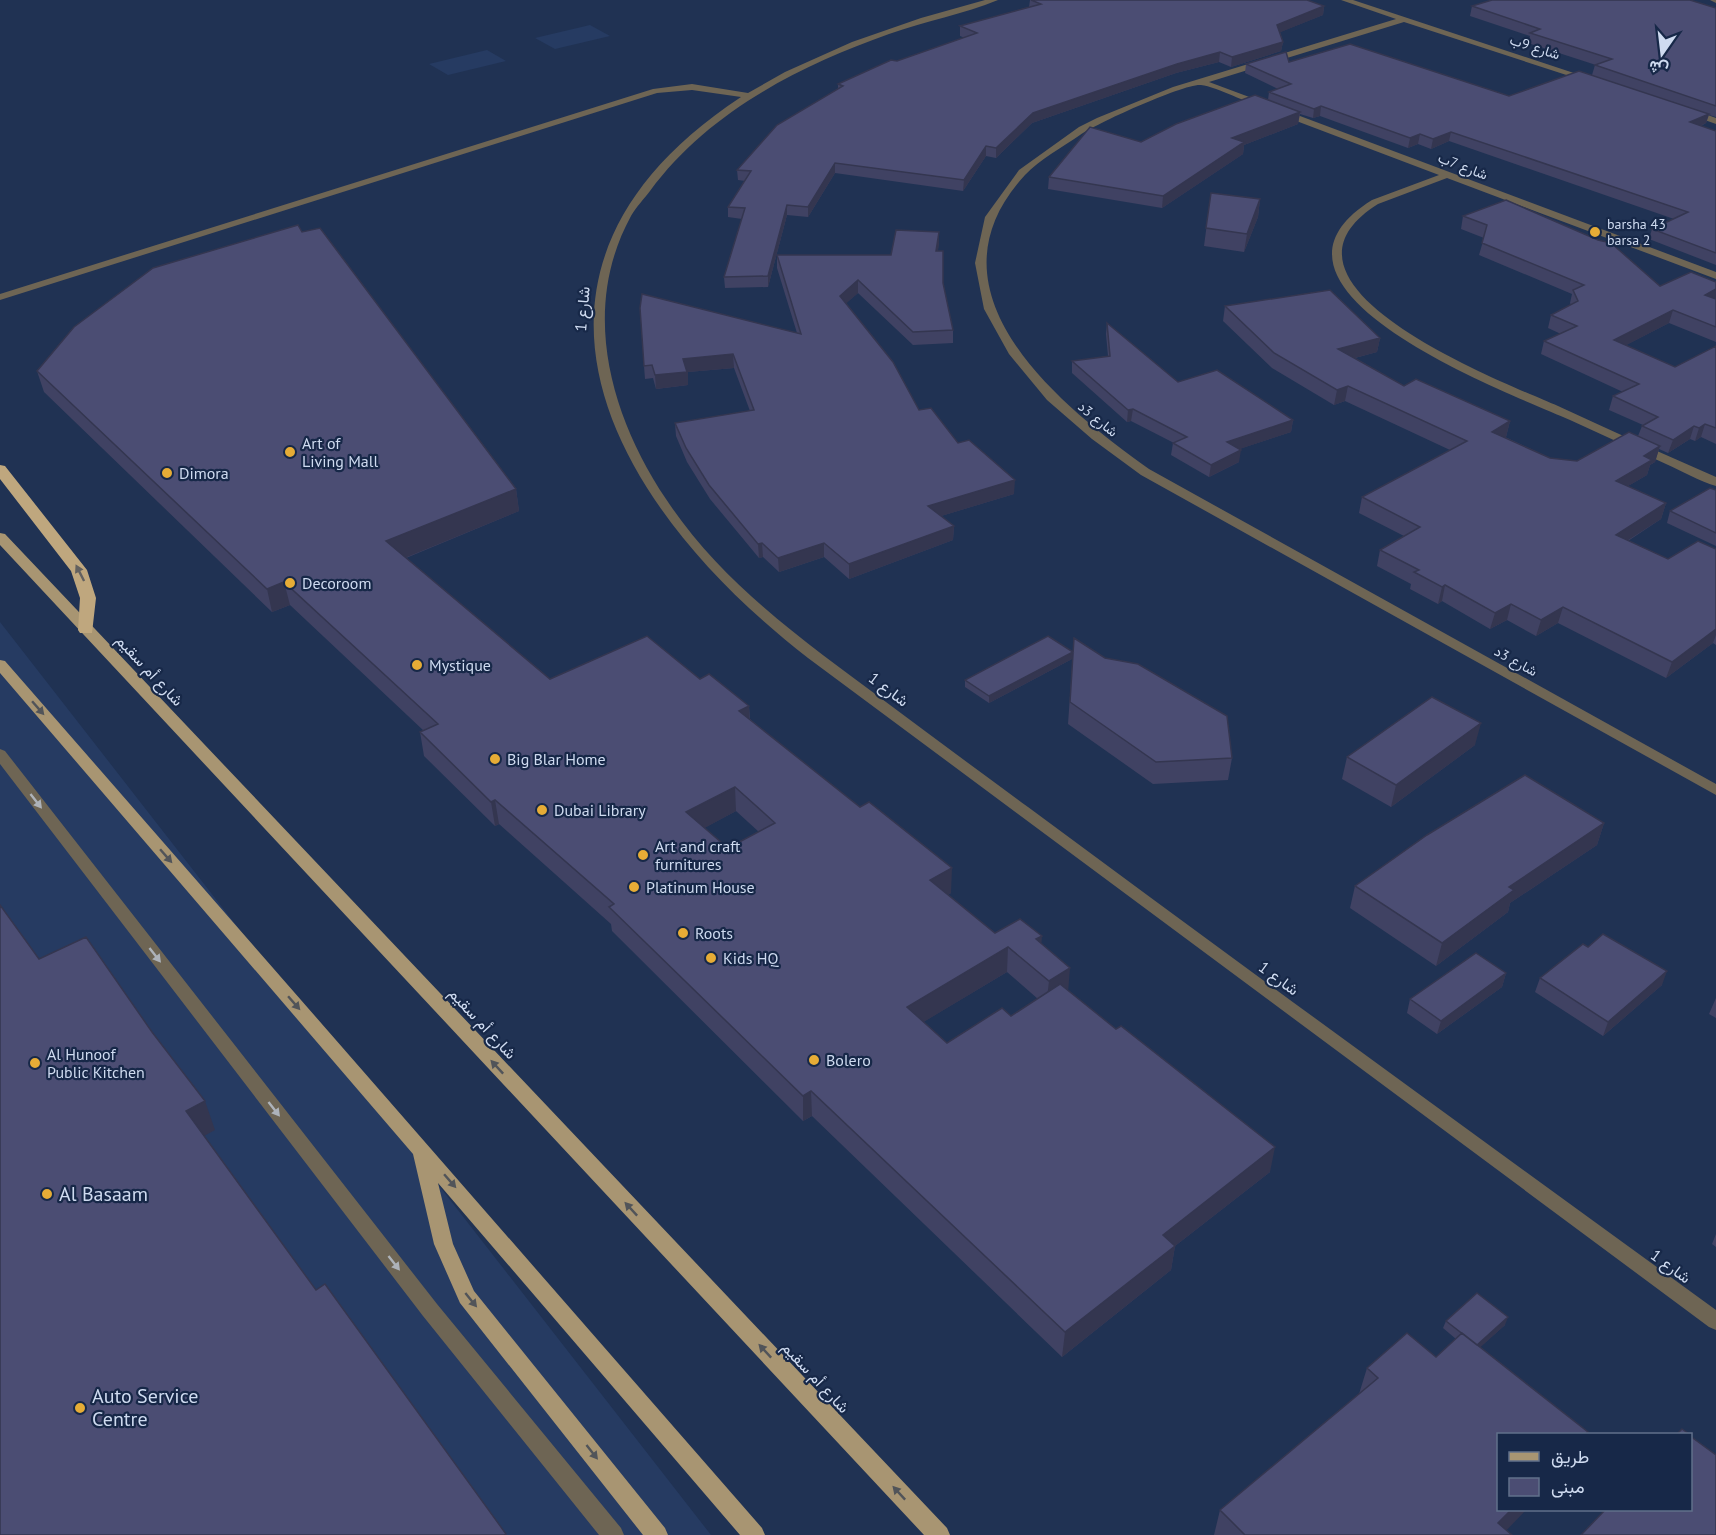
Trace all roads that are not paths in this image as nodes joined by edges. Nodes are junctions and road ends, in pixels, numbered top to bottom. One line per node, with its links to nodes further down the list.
1 (994, 0): 6 (street, شارع 1)
2 (1346, 0): 3 (street, شارع 9ب)
3 (1404, 19): 4 (street, شارع 3د); 5 (street, شارع 9ب)
4 (1201, 82): 9 (street, شارع 7ب); 18 (street, شارع 3د)
5 (1605, 84)
6 (750, 96): 11 (street); 20 (street, شارع 1)
7 (1683, 110): 8 (street)
8 (1716, 121)
9 (1447, 175): 10 (street, شارع 7ب); 13 (street)
10 (1716, 276)
11 (0, 297)
12 (0, 469): 15 (highway, one-way to 12)
13 (1716, 482)
14 (0, 537): 15 (main road, شارع أم سقيم)
15 (86, 630): 24 (main road, شارع أم سقيم, one-way to 15)
16 (0, 664): 19 (main road, one-way to 19)
17 (0, 754): 21 (street, one-way to 21)
18 (1716, 790)
19 (420, 1146): 22 (main road, one-way to 22); 23 (main road, one-way to 23)
20 (1716, 1321)
21 (613, 1535)
22 (657, 1535)
23 (754, 1535)
24 (939, 1535)

